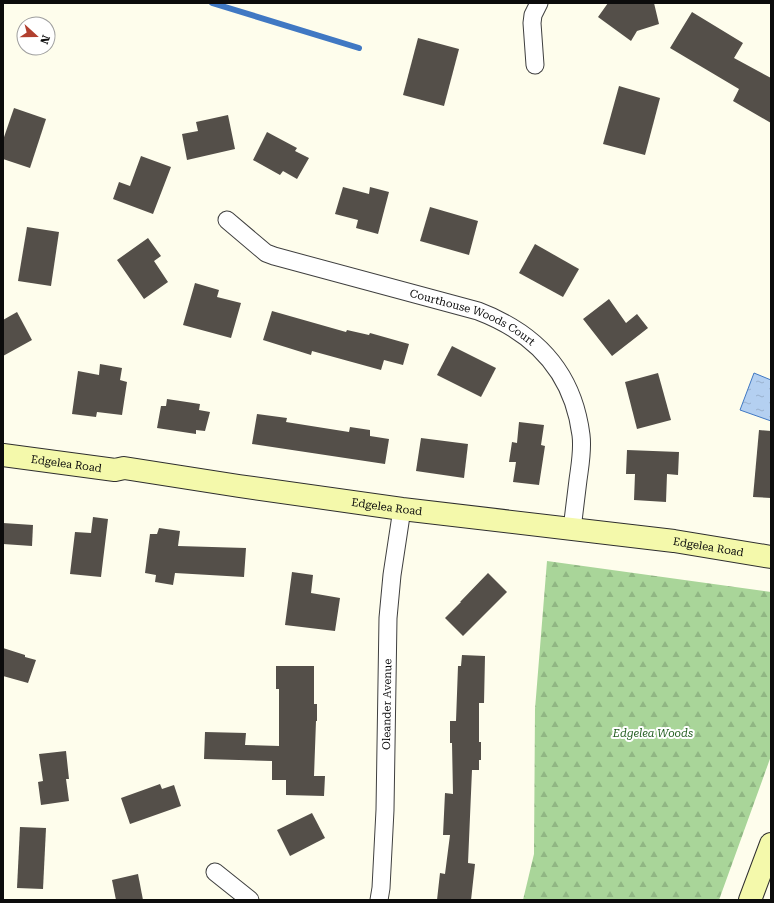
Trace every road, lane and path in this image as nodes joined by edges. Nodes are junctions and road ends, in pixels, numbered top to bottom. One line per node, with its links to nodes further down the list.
1 (539, 3): 2 (street)
2 (535, 65)
3 (228, 220): 6 (street, Courthouse Woods Court)
4 (3, 455): 5 (street, Edgelea Road)
5 (402, 509): 6 (street, Edgelea Road); 11 (street, Oleander Avenue)
6 (572, 529): 7 (street, Edgelea Road)
7 (771, 557)
8 (771, 844): 12 (street)
9 (215, 872): 10 (street)
10 (250, 900)
11 (379, 900)
12 (750, 900)

